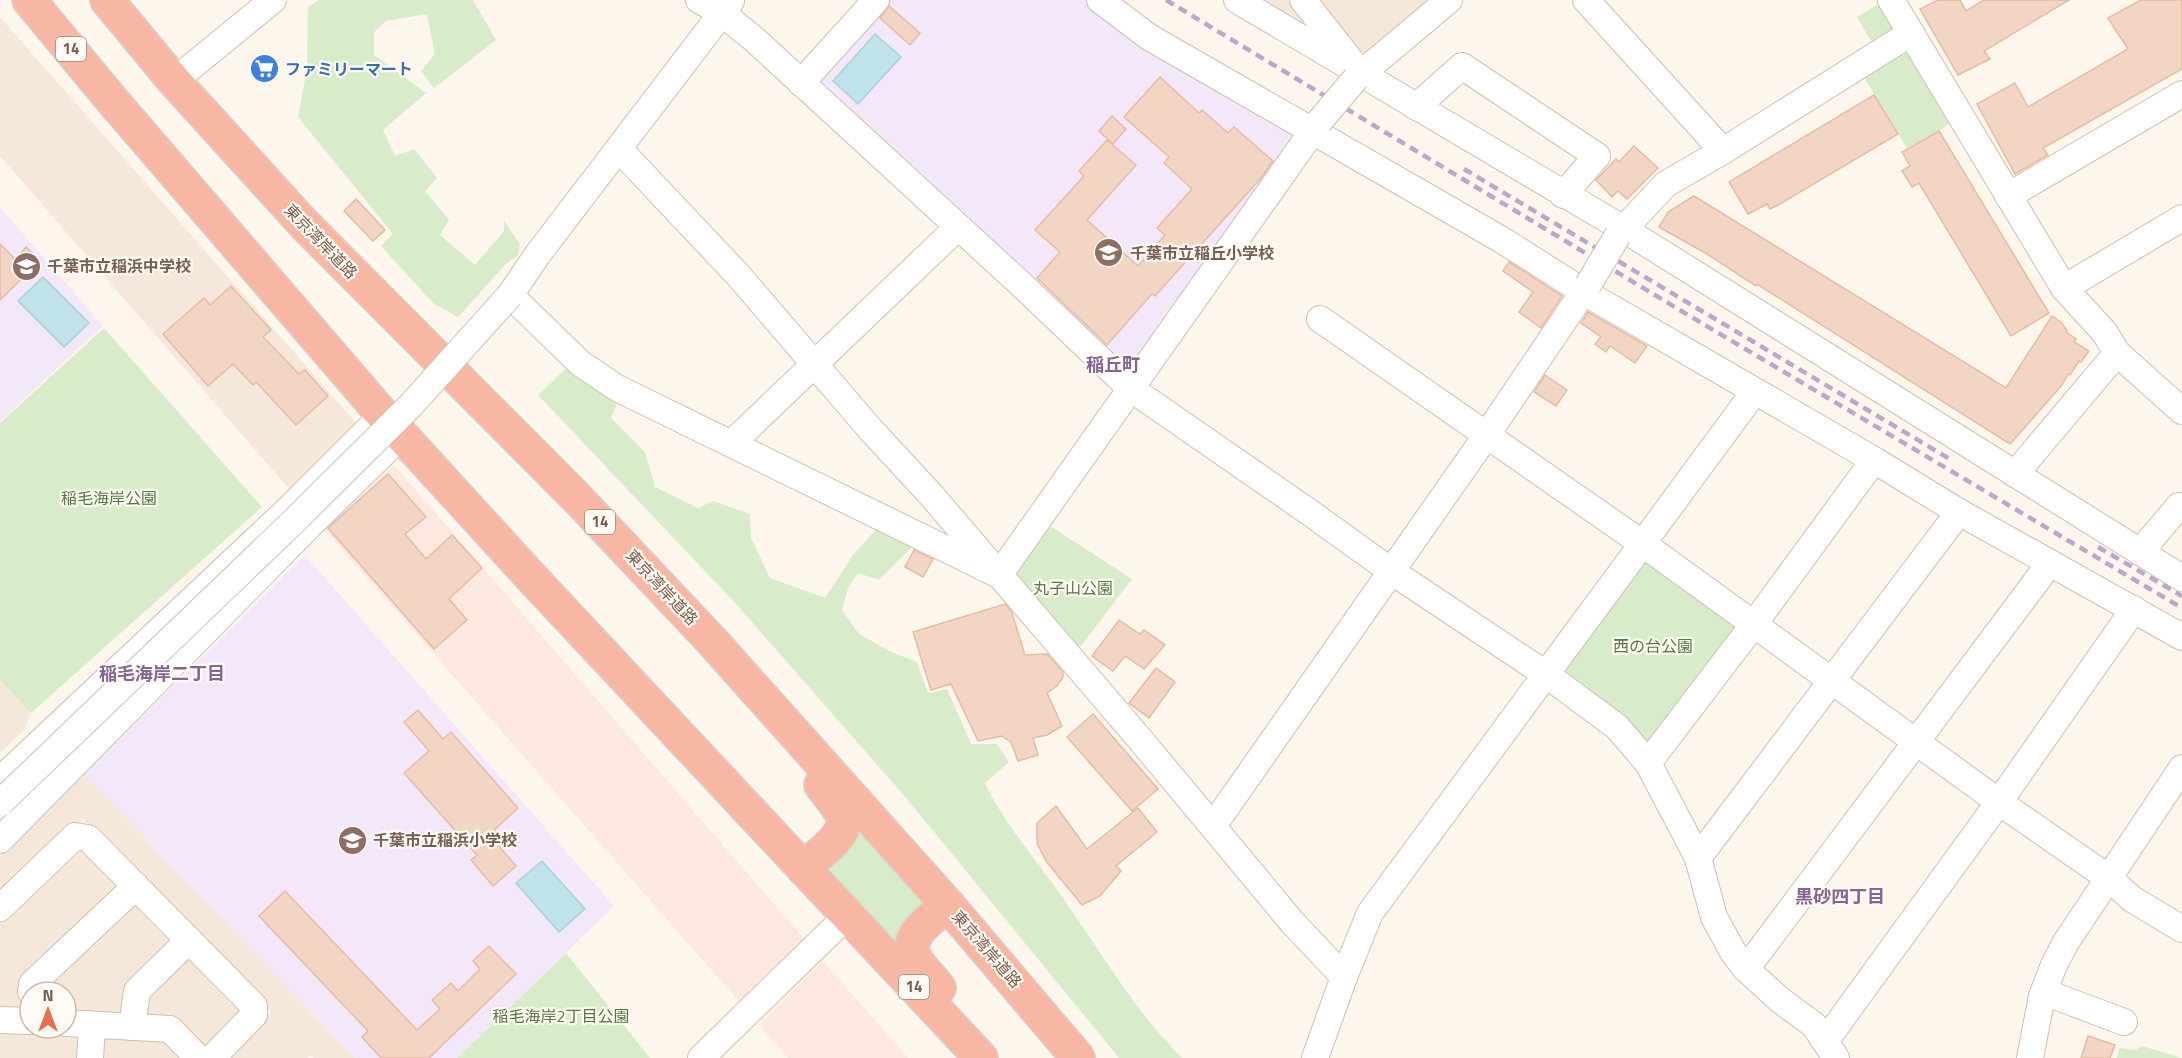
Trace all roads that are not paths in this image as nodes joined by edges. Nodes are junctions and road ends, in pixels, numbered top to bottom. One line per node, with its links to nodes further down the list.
1 (29, 0): 36 (highway, 14)
2 (107, 0): 15 (highway, 東京湾岸道路 / 14)
3 (273, 0): 15 (street)
4 (699, 0): 12 (street)
5 (876, 0): 16 (street)
6 (1100, 0): 19 (street)
7 (1237, 0): 14 (street)
8 (1303, 0): 14 (street)
9 (1586, 0): 21 (street)
10 (1892, 1): 13 (street)
11 (1443, 2): 14 (street)
12 (727, 7): 16 (street); 20 (street)
13 (1911, 33): 21 (street); 23 (street)
14 (1358, 75): 18 (street); 19 (street, bridge)
15 (174, 81): 54 (highway, 東京湾岸道路 / 14)
16 (801, 83): 25 (street)
17 (2182, 94): 23 (street)
18 (1416, 108): 22 (street); 22 (street)
19 (1315, 126): 27 (street); 33 (street)
20 (618, 149): 29 (street); 32 (street)
21 (1723, 152): 26 (street)
22 (1563, 195): 26 (street)
23 (2008, 196): 28 (street)
24 (2182, 218): 28 (street)
25 (958, 228): 32 (street); 33 (street)
26 (1620, 232): 27 (street, bridge); 40 (street)
27 (1586, 288): 34 (street); 37 (street)
28 (2064, 288): 31 (street)
29 (510, 295): 38 (street); 60 (street, bridge)
30 (1320, 319): 37 (street)
31 (2117, 353): 35 (street); 40 (street)
32 (815, 363): 38 (street); 47 (street)
33 (1130, 388): 46 (street); 47 (street)
34 (1755, 391): 39 (street); 43 (street)
35 (2182, 411)
36 (393, 425): 58 (street); 62 (street); 64 (highway, 14)
37 (1486, 436): 43 (street); 46 (street)
38 (732, 443): 47 (street)
39 (1874, 460): 42 (street); 50 (street)
40 (2015, 474): 44 (street)
41 (2182, 508): 44 (street)
42 (1959, 512): 45 (street); 53 (street)
43 (1643, 544): 50 (street); 52 (street)
44 (2140, 552): 48 (street)
45 (2050, 563): 49 (street); 55 (street)
46 (1391, 571): 52 (street); 61 (street)
47 (999, 575): 61 (street)
48 (2182, 578)
49 (2134, 609): 51 (street); 59 (street)
50 (1754, 624): 53 (street); 56 (street)
51 (2182, 637)
52 (1546, 675): 56 (street); 73 (street)
53 (1832, 682): 55 (street); 63 (street)
54 (780, 717): 64 (highway); 67 (highway, 東京湾岸道路 / 14)
55 (1917, 743): 59 (street); 72 (street)
56 (1648, 763): 63 (street)
57 (2182, 768): 65 (street)
58 (0, 780)
59 (1999, 802): 65 (street); 82 (street)
60 (0, 803)
61 (1213, 826): 73 (street)
62 (0, 840)
63 (1698, 858): 72 (street)
64 (803, 868): 69 (highway, 14)
65 (2110, 879): 70 (street); 75 (street)
66 (136, 886): 68 (street); 71 (street); 74 (street)
67 (948, 905): 87 (highway); 88 (highway, 東京湾岸道路 / 14)
68 (0, 908)
69 (848, 915): 86 (street); 87 (highway, 14)
70 (2182, 929)
71 (189, 940): 81 (street); 85 (street)
72 (1746, 969): 82 (street)
73 (1344, 977): 89 (street)
74 (36, 980)
75 (2044, 992): 78 (street); 90 (street)
76 (0, 1020): 77 (street)
77 (18, 1021)
78 (2124, 1022)
79 (78, 1024): 80 (street)
80 (92, 1025): 81 (street); 83 (street)
81 (132, 1027): 84 (street)
82 (1831, 1049)
83 (90, 1058)
84 (198, 1058)
85 (212, 1058)
86 (701, 1058)
87 (982, 1058)
88 (1078, 1058)
89 (1316, 1058)
90 (2030, 1058)

